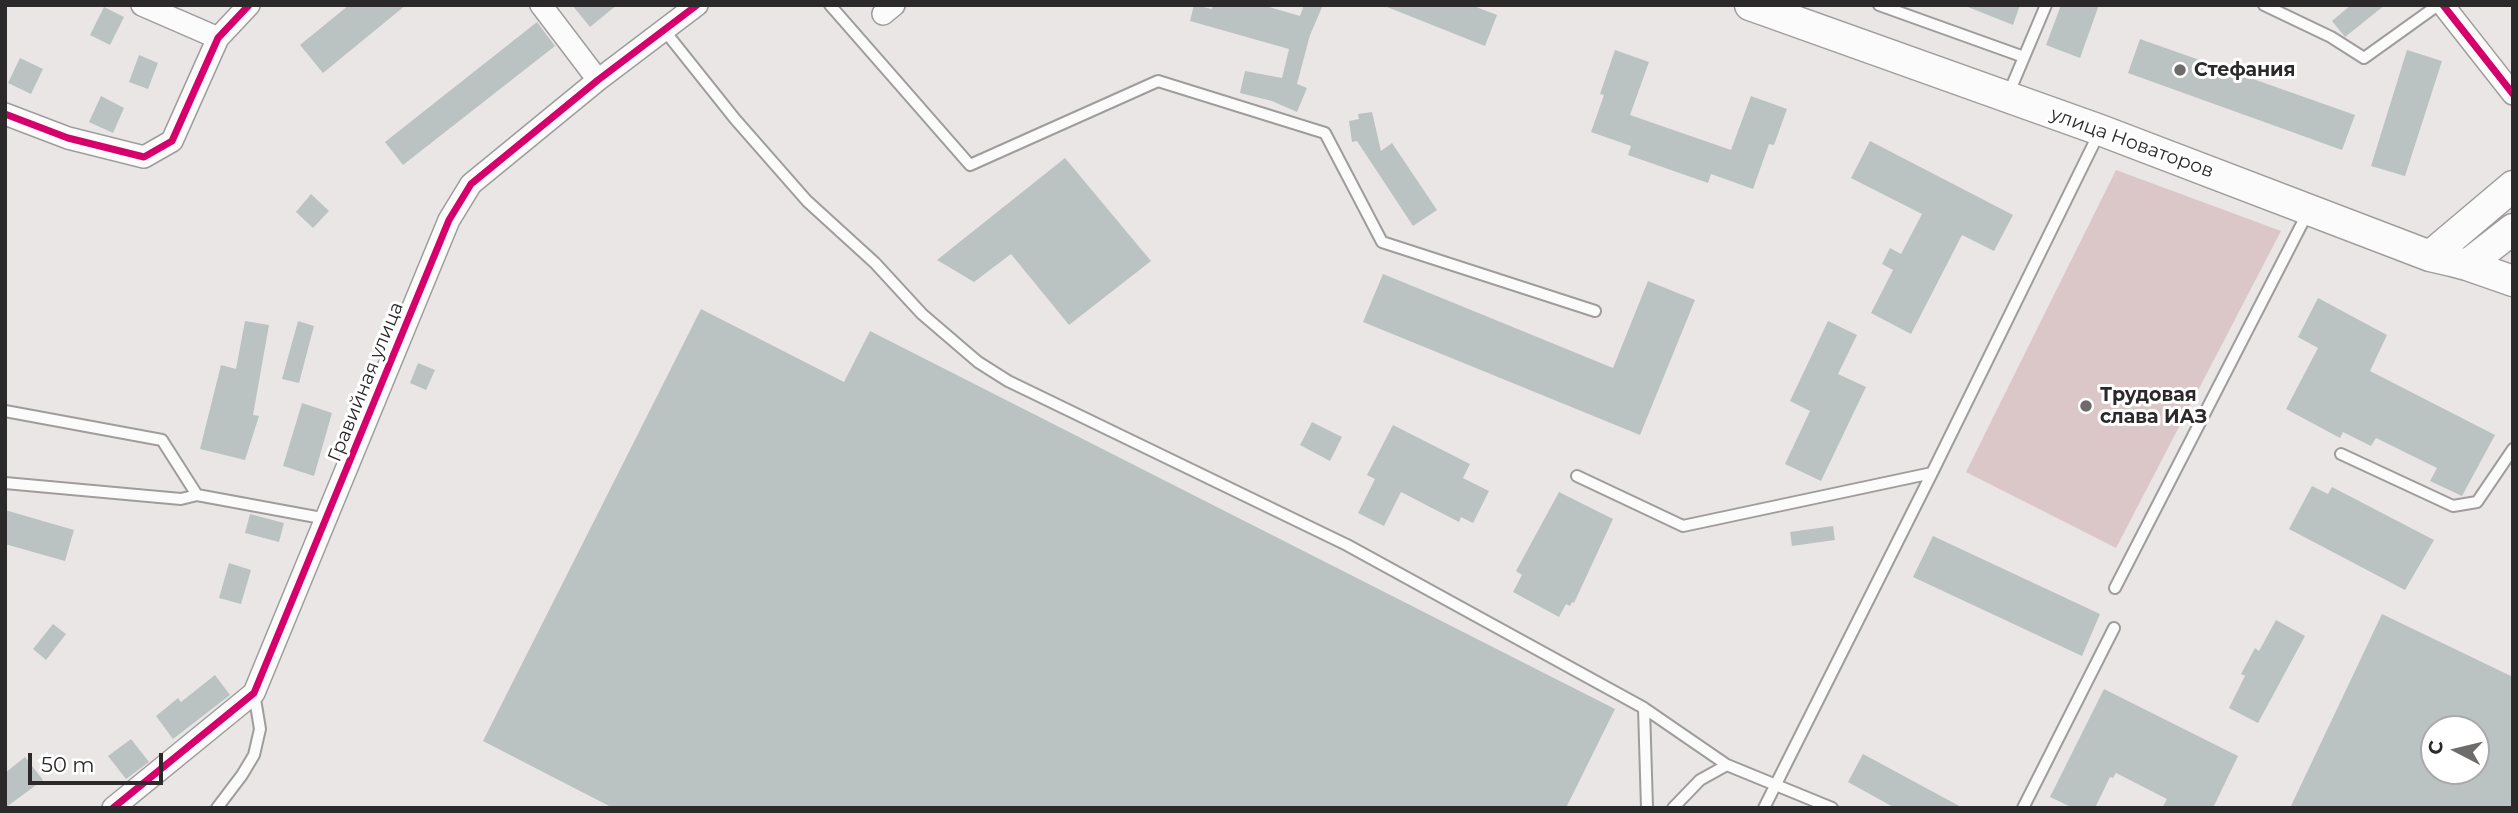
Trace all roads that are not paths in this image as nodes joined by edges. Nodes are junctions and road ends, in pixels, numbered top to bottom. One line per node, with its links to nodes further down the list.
1 (142, 5): 12 (street)
2 (249, 5): 12 (street)
3 (541, 5): 14 (street)
4 (697, 5): 11 (street, Гравийная улица)
5 (830, 5): 25 (lane)
6 (1750, 5): 16 (main road, улица Новаторов)
7 (1879, 5): 13 (lane)
8 (2046, 5): 13 (lane)
9 (2264, 5): 10 (lane)
10 (2441, 5): 15 (street)
11 (664, 30): 14 (street, Гравийная улица); 37 (lane)
12 (218, 38): 17 (street)
13 (2024, 57): 16 (lane)
14 (598, 80): 33 (street, Гравийная улица)
15 (2513, 94)
16 (2007, 97): 18 (main road, улица Новаторов)
17 (5, 114)
18 (2100, 130): 20 (main road, улица Новаторов); 29 (lane)
19 (2513, 186): 22 (main road)
20 (2309, 209): 22 (main road, улица Новаторов); 34 (lane)
21 (2513, 229): 23 (main road)
22 (2430, 256): 23 (main road, улица Новаторов)
23 (2467, 265): 24 (main road, улица Новаторов)
24 (2513, 281)
25 (1595, 311)
26 (5, 411): 32 (lane)
27 (2513, 449): 28 (lane)
28 (2341, 454)
29 (1933, 473): 30 (lane); 39 (lane)
30 (1577, 476)
31 (5, 483): 32 (lane)
32 (197, 495): 33 (lane)
33 (327, 519): 36 (street, Гравийная улица)
34 (2115, 588)
35 (2114, 628): 46 (lane)
36 (254, 693): 40 (street, Гравийная улица); 41 (lane)
37 (1644, 708): 38 (lane); 42 (lane)
38 (1727, 765): 39 (lane); 43 (lane)
39 (1775, 783): 44 (lane); 45 (lane)
40 (113, 808)
41 (216, 808)
42 (1647, 808)
43 (1673, 808)
44 (1764, 808)
45 (1832, 808)
46 (2023, 808)

